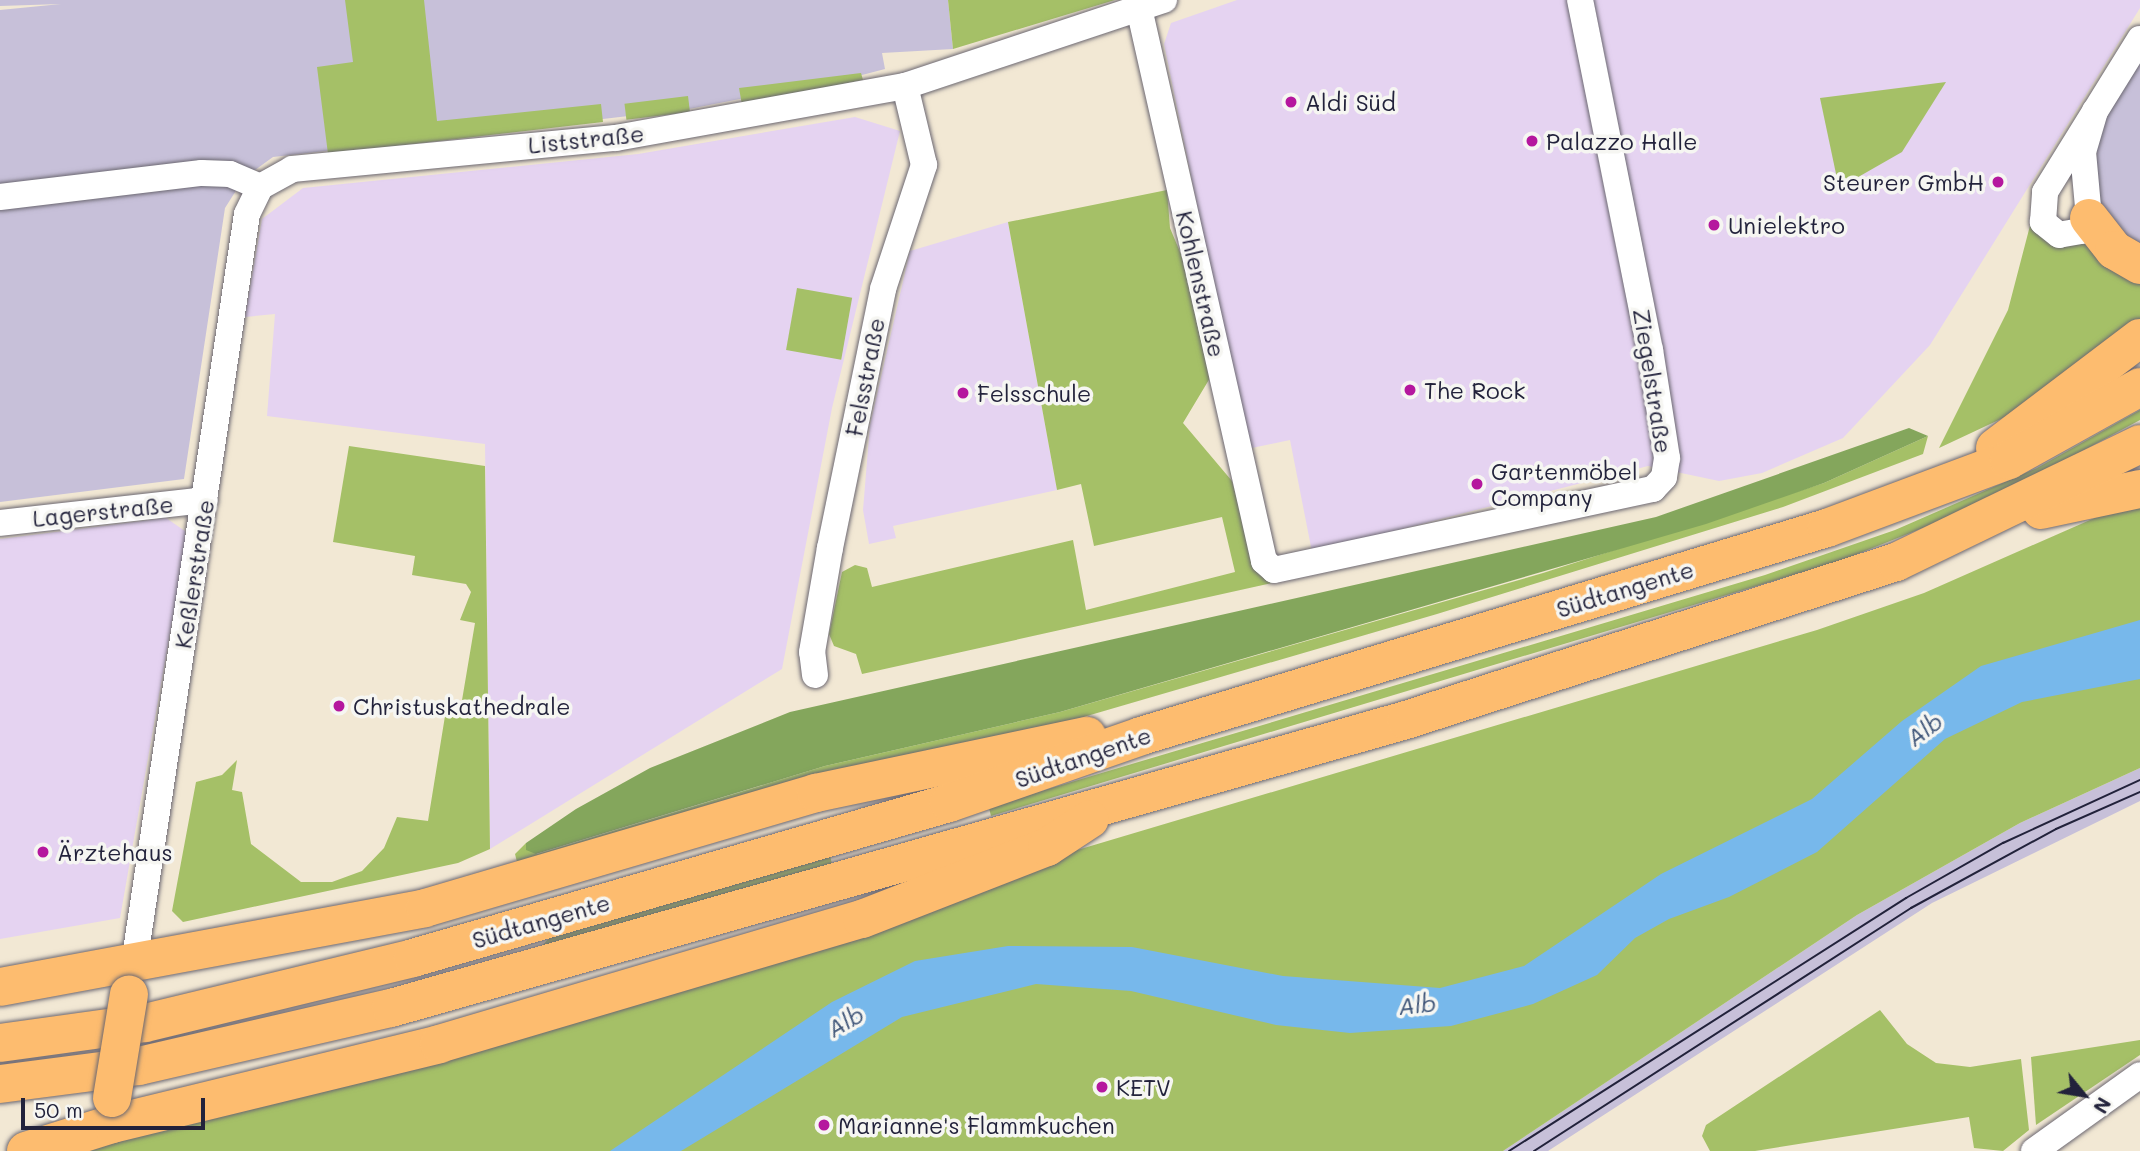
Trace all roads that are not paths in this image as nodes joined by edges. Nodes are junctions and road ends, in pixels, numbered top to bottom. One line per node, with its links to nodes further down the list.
1 (1164, 0): 3 (street, Liststraße)
2 (1580, 0): 19 (street, Ziegelstraße)
3 (1139, 8): 5 (street, Liststraße); 19 (street, Kohlenstraße)
4 (2140, 39): 6 (street)
5 (905, 86): 7 (street, Liststraße); 20 (street, Felsstraße)
6 (2095, 111): 9 (street); 9 (street)
7 (260, 187): 8 (street); 16 (street, Keßlerstraße)
8 (0, 197)
9 (2089, 218): 10 (highway)
10 (2140, 265)
11 (2140, 338): 14 (highway)
12 (2140, 387): 14 (highway, Südtangente)
13 (2140, 444): 17 (highway, Südtangente)
14 (1953, 483): 21 (highway, Südtangente)
15 (2140, 489): 17 (highway)
16 (205, 500): 18 (street, Lagerstraße); 23 (street, Keßlerstraße)
17 (2004, 515): 22 (highway, Südtangente)
18 (0, 523)
19 (1264, 561)
20 (815, 675)
21 (1141, 736): 23 (highway); 25 (highway, Südtangente)
22 (1120, 798): 27 (highway, Südtangente); 28 (highway)
23 (132, 979): 24 (highway); 28 (highway, bridge)
24 (5, 985)
25 (0, 1043)
26 (2140, 1075): 31 (street)
27 (0, 1084)
28 (112, 1111): 30 (highway)
29 (0, 1140): 30 (highway)
30 (43, 1145)
31 (2034, 1151)

